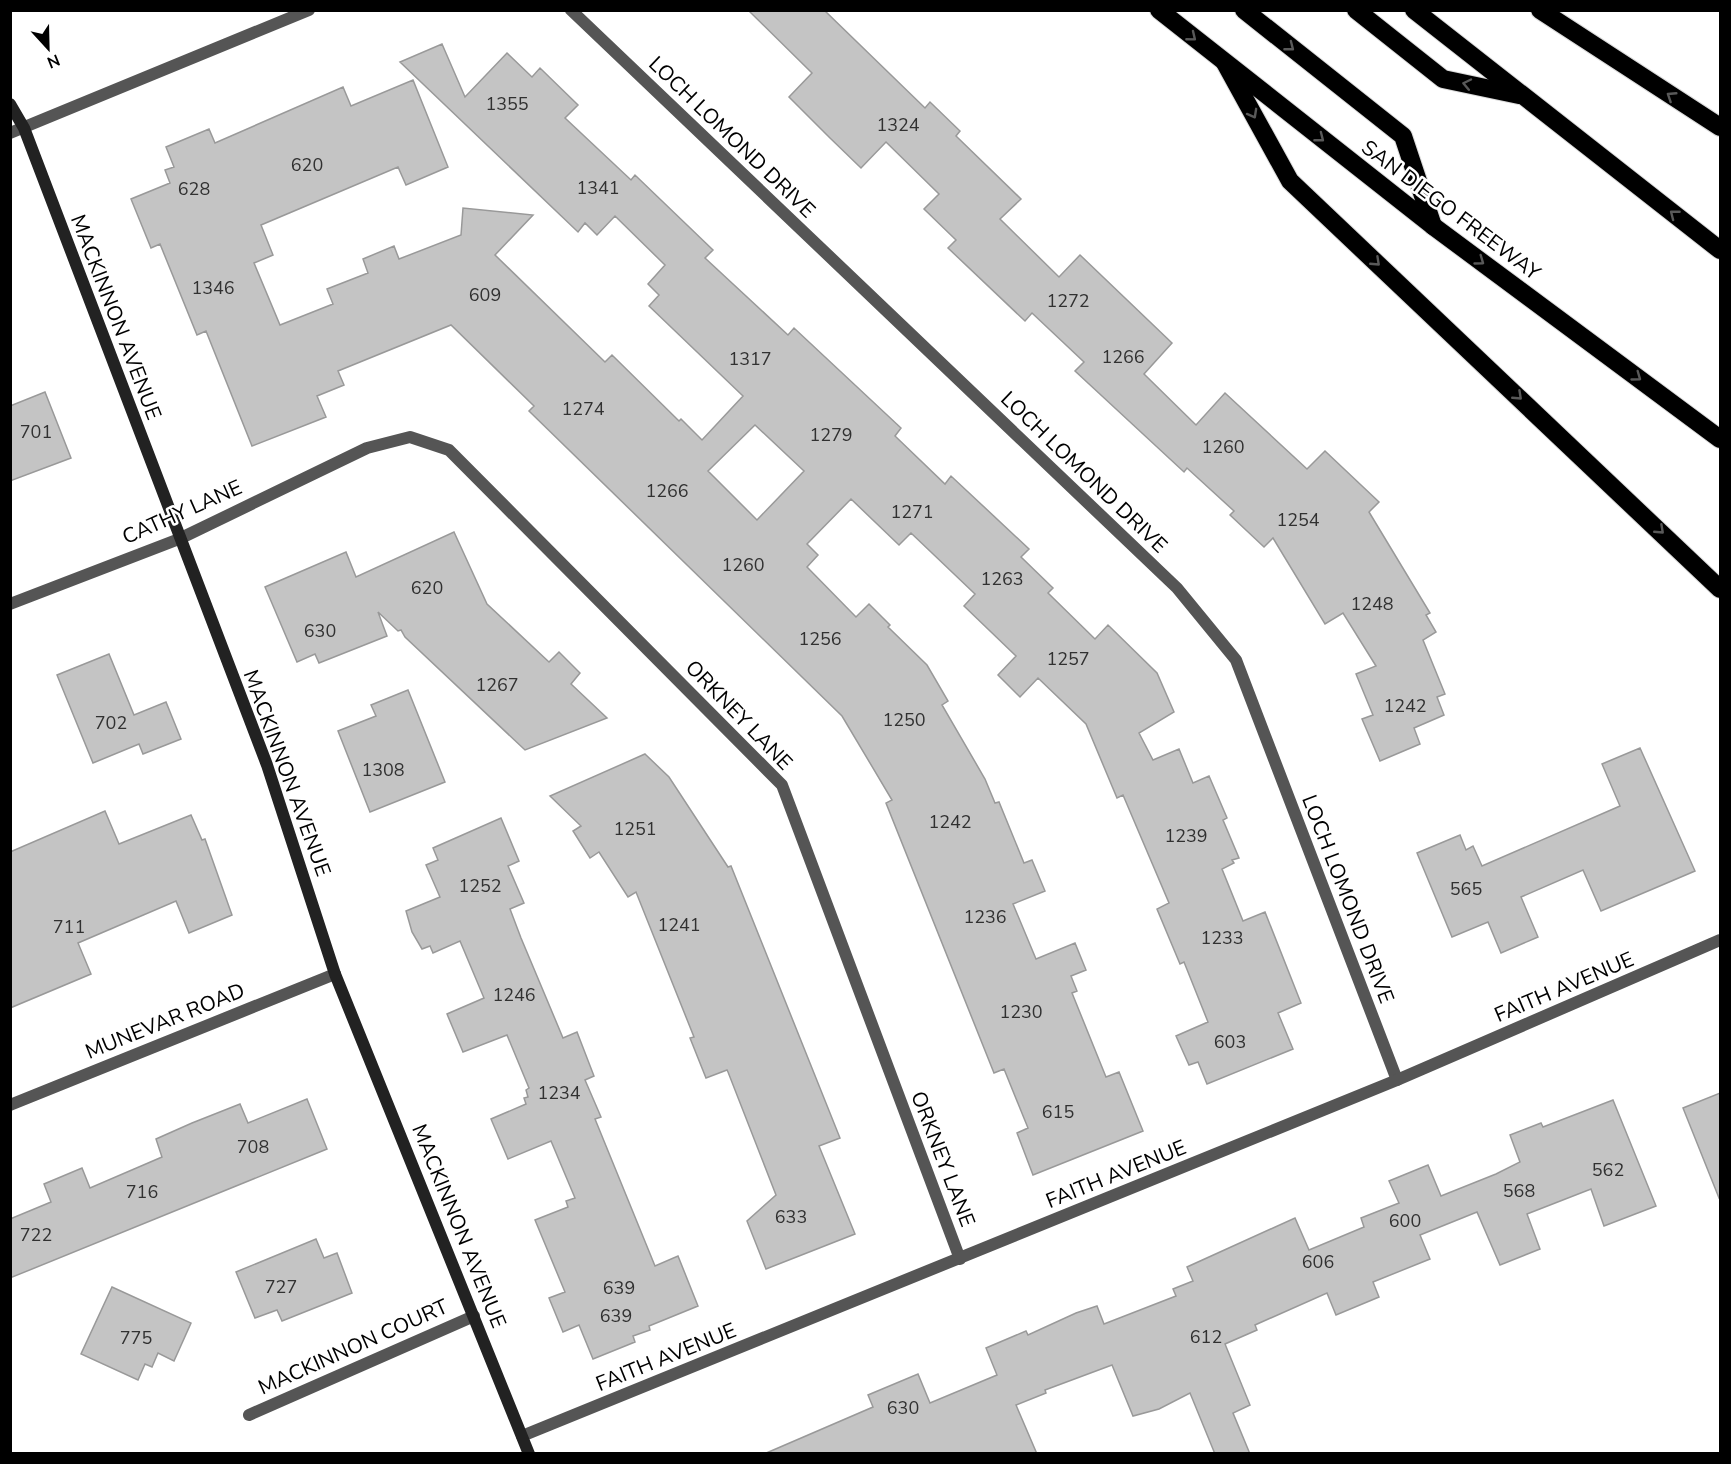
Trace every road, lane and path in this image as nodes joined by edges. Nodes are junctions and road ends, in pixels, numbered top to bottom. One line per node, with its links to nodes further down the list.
1 (309, 10): 11 (street)
2 (571, 10): 23 (street, LOCH LOMOND DRIVE)
3 (1159, 10): 8 (highway, SAN DIEGO FREEWAY, one-way to 8)
4 (1244, 10): 14 (highway, one-way to 14)
5 (1356, 10): 9 (highway, one-way to 5)
6 (1414, 10): 9 (highway)
7 (1540, 10): 12 (highway, one-way to 7)
8 (1225, 63): 14 (highway, SAN DIEGO FREEWAY, one-way to 14); 19 (highway, one-way to 19)
9 (1524, 96): 15 (highway, one-way to 9)
10 (10, 104): 11 (street, MACKINNON AVENUE)
11 (24, 128): 13 (street); 18 (street, MACKINNON AVENUE)
12 (1720, 128)
13 (10, 133)
14 (1433, 226): 16 (highway, SAN DIEGO FREEWAY, one-way to 16)
15 (1720, 250)
16 (1720, 439)
17 (367, 447): 18 (street, CATHY LANE); 25 (street, ORKNEY LANE)
18 (179, 539): 20 (street, CATHY LANE); 22 (street, MACKINNON AVENUE)
19 (1720, 590)
20 (10, 604)
21 (1720, 940): 23 (street, FAITH AVENUE)
22 (335, 974): 24 (street, MUNEVAR ROAD); 26 (street, MACKINNON AVENUE)
23 (1397, 1080): 25 (street, FAITH AVENUE)
24 (10, 1105)
25 (960, 1259): 28 (street, FAITH AVENUE)
26 (474, 1316): 27 (street, MACKINNON COURT); 28 (street, MACKINNON AVENUE)
27 (249, 1414)
28 (522, 1436): 29 (street, MACKINNON AVENUE)
29 (529, 1454)

